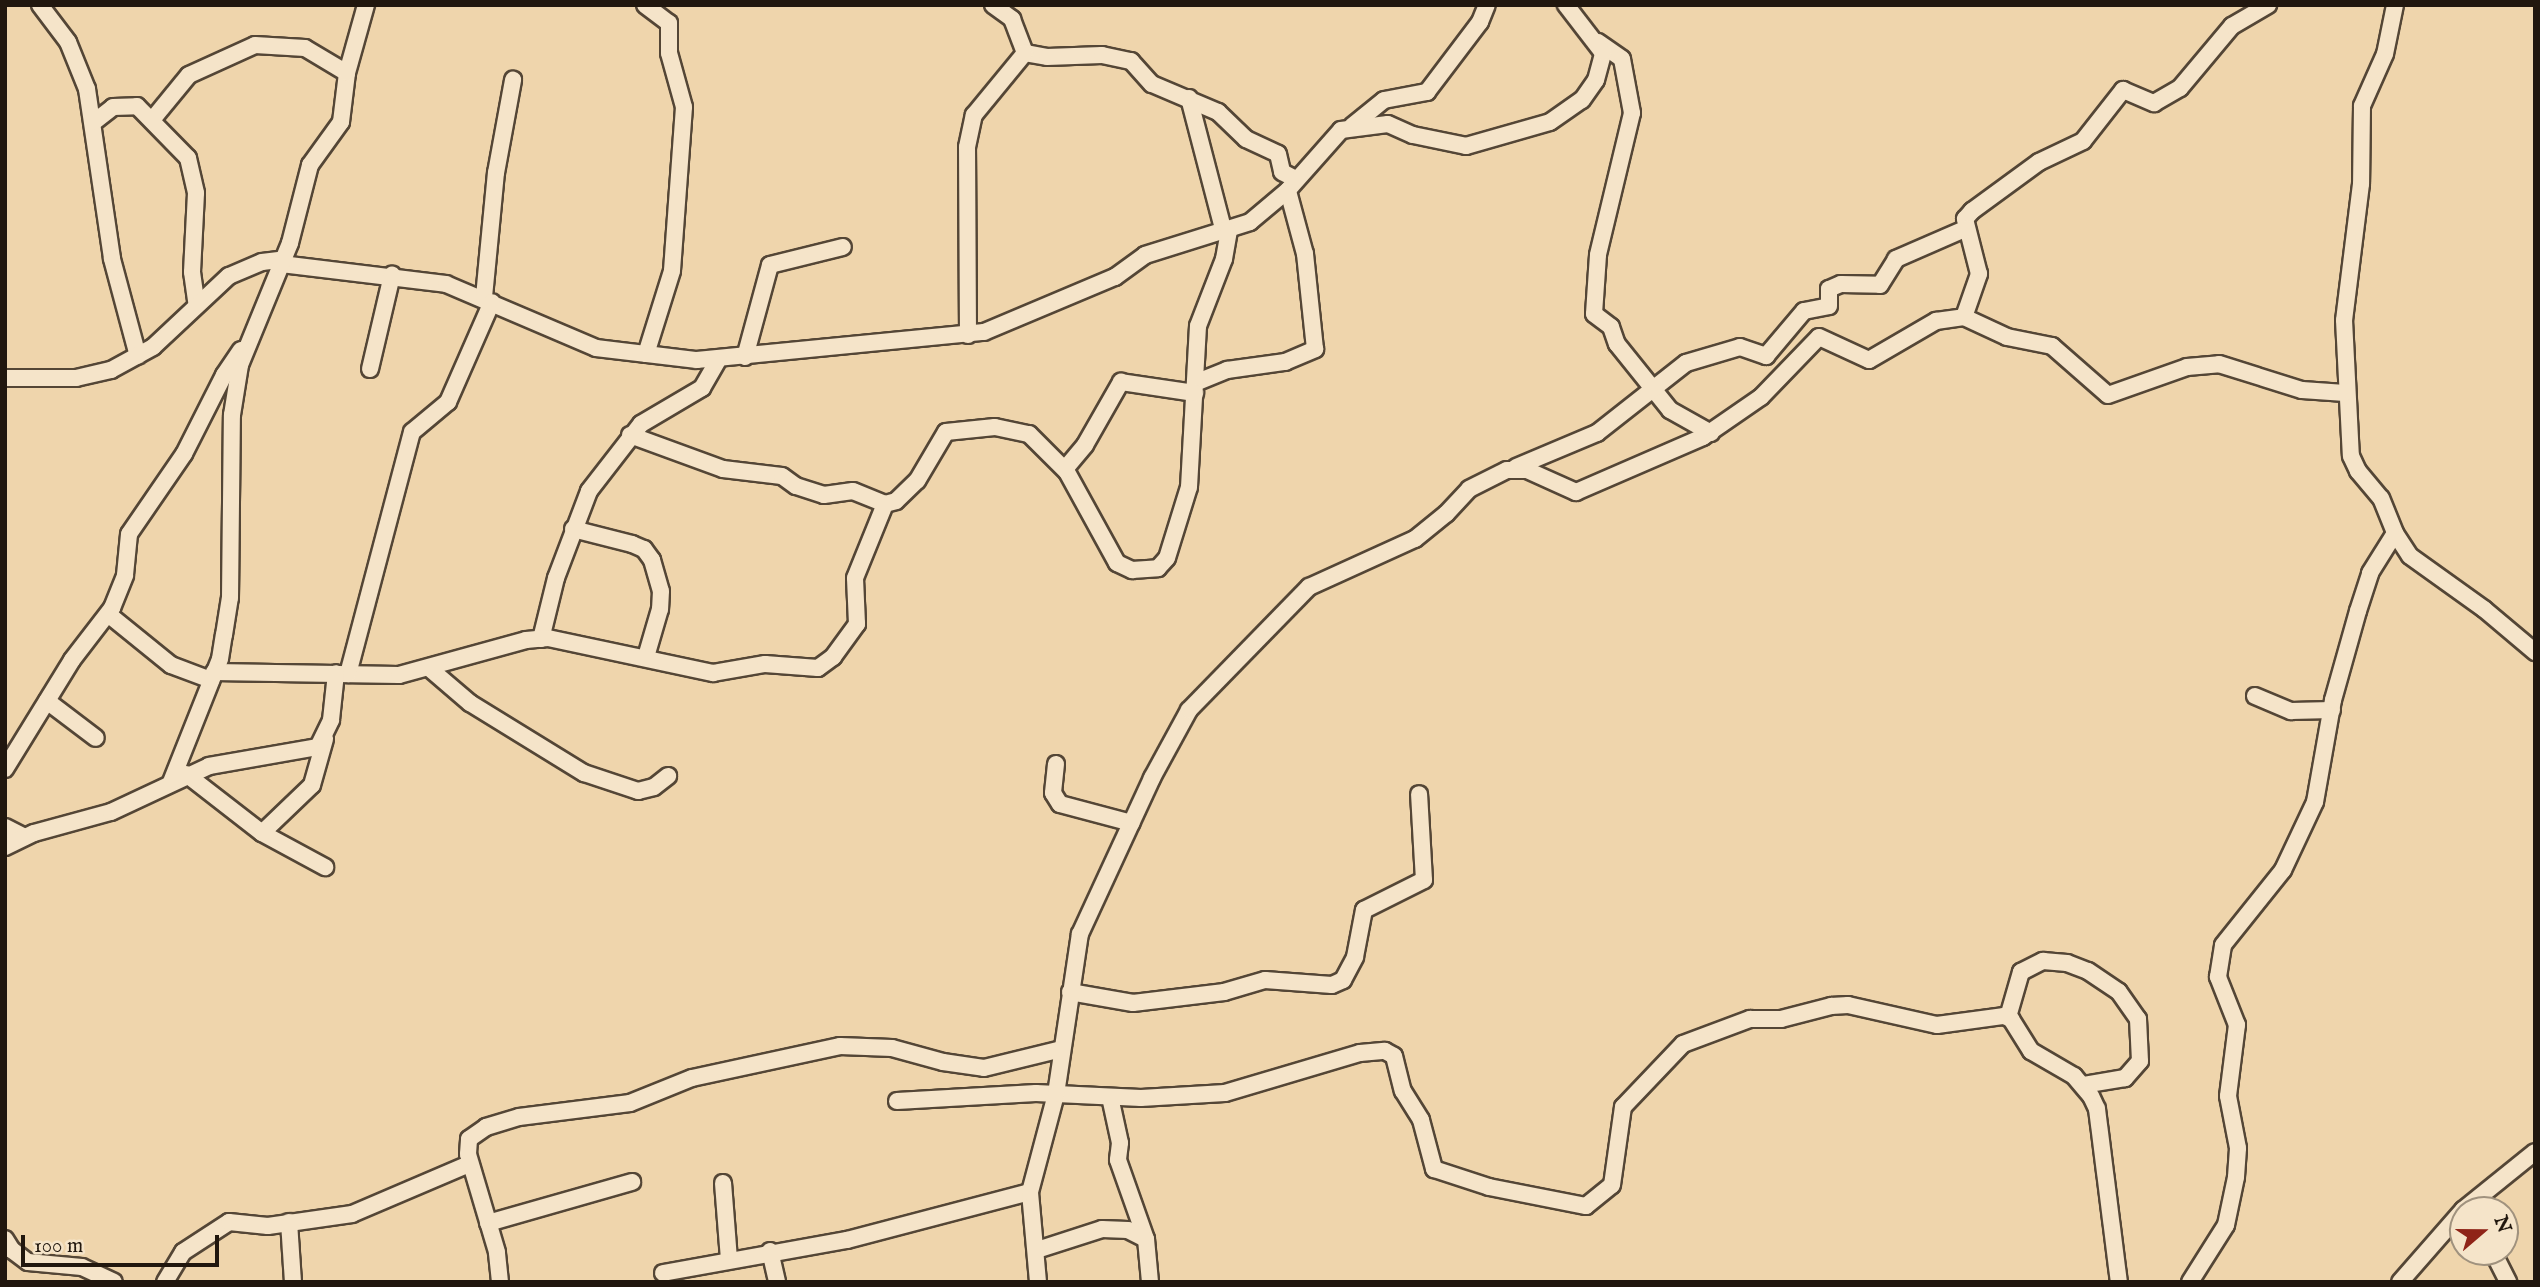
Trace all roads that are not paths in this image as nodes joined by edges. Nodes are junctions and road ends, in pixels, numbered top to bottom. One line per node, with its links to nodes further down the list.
1 (40, 5): 15 (street)
2 (366, 5): 11 (street)
3 (645, 5): 28 (street)
4 (993, 5): 10 (street)
5 (1487, 5): 16 (street)
6 (1566, 5): 9 (street)
7 (2268, 5): 18 (street)
8 (2395, 5): 36 (street)
9 (1598, 42): 16 (street); 35 (street)
10 (1025, 53): 13 (street); 26 (street)
11 (347, 73): 14 (street); 21 (street)
12 (513, 80): 23 (street)
13 (1189, 98): 17 (street); 19 (street)
14 (152, 120): 15 (street); 24 (street)
15 (94, 122): 29 (street)
16 (1352, 126): 17 (street)
17 (1292, 185): 19 (street); 34 (street)
18 (1966, 228): 25 (street); 35 (street)
19 (1227, 232): 26 (street); 34 (street)
20 (843, 247): 30 (street)
21 (283, 262): 22 (street); 24 (street); 27 (street)
22 (392, 275): 23 (street); 32 (street)
23 (488, 300): 28 (street); 49 (street)
24 (196, 302): 29 (street)
25 (1964, 317): 36 (street); 37 (street)
26 (968, 335): 30 (street)
27 (248, 343): 44 (street); 50 (street)
28 (646, 354): 31 (street)
29 (138, 356): 33 (street)
30 (745, 357): 31 (street)
31 (719, 359): 38 (street)
32 (370, 369)
33 (5, 378)
34 (1195, 388): 40 (street); 40 (street)
35 (1651, 390): 37 (street); 39 (street)
36 (2344, 393): 43 (street)
37 (1711, 433): 39 (street)
38 (630, 435): 41 (street); 42 (street)
39 (1516, 467): 62 (street)
40 (1065, 469): 41 (street)
41 (885, 504): 47 (street)
42 (573, 529): 45 (street); 47 (street)
43 (2395, 534): 46 (street); 53 (street)
44 (108, 614): 50 (street); 52 (street)
45 (541, 639): 47 (street); 48 (street)
46 (2535, 652)
47 (646, 657)
48 (429, 668): 49 (street); 59 (street)
49 (342, 674): 50 (street); 55 (street)
50 (213, 676): 60 (street)
51 (2255, 696): 53 (street)
52 (47, 701): 54 (street); 57 (street)
53 (2332, 710): 100 (street)
54 (96, 738)
55 (325, 739): 58 (street); 64 (street)
56 (1056, 764): 62 (street)
57 (5, 769)
58 (186, 774): 60 (street); 64 (street)
59 (668, 776)
60 (171, 782): 65 (street)
61 (1419, 794): 68 (street)
62 (1132, 823): 68 (street)
63 (5, 827): 65 (street)
64 (262, 832): 67 (street)
65 (25, 837): 66 (street)
66 (5, 847)
67 (325, 867)
68 (1070, 992): 70 (street)
69 (2008, 1017): 71 (street); 71 (street); 73 (street)
70 (1062, 1049): 72 (street); 76 (street)
71 (2083, 1085): 99 (street)
72 (1056, 1094): 73 (street); 74 (street); 79 (street)
73 (1110, 1097): 85 (street)
74 (897, 1101)
75 (2535, 1152): 80 (street)
76 (470, 1164): 81 (street); 82 (street)
77 (632, 1182): 82 (street)
78 (723, 1183): 88 (street)
79 (1030, 1192): 86 (street); 87 (street)
80 (2483, 1196)
81 (289, 1223): 93 (street); 94 (street)
82 (488, 1223): 95 (street)
83 (2449, 1229): 101 (street)
84 (5, 1239): 92 (street)
85 (1146, 1239): 86 (street); 98 (street)
86 (1037, 1250): 97 (street)
87 (770, 1251): 88 (street); 96 (street)
88 (729, 1259): 91 (street)
89 (2500, 1266): 102 (street)
90 (663, 1273): 91 (street)
91 (702, 1273)
92 (114, 1282)
93 (165, 1282)
94 (293, 1282)
95 (500, 1282)
96 (777, 1282)
97 (1038, 1282)
98 (1150, 1282)
99 (2119, 1282)
100 (2190, 1282)
101 (2400, 1282)
102 (2508, 1282)

